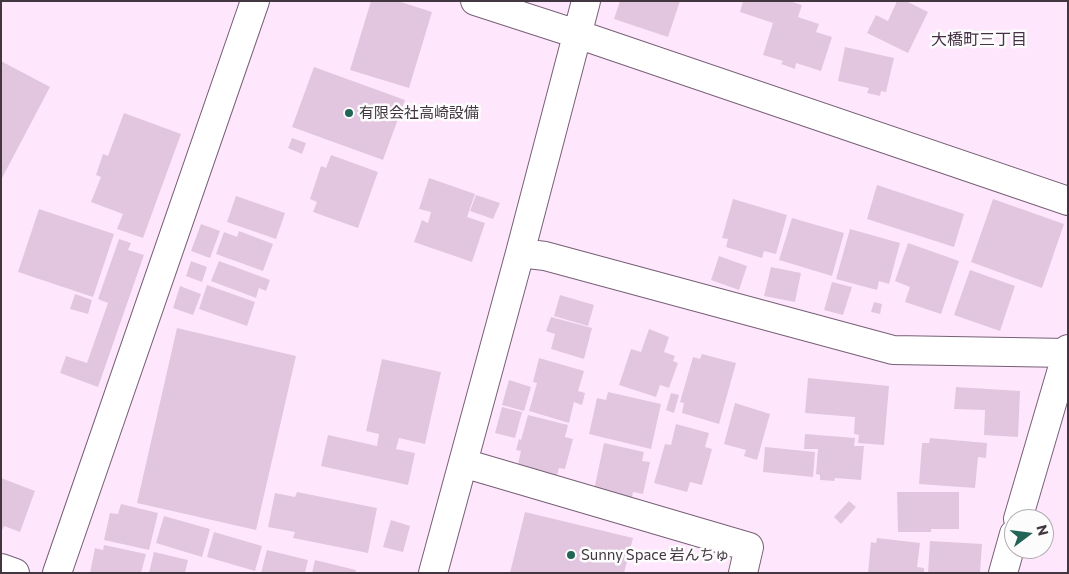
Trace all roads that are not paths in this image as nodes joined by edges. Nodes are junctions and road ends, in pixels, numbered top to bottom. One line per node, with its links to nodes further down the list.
1 (255, 1): 13 (street)
2 (475, 1): 4 (street)
3 (586, 1): 4 (street)
4 (577, 34): 5 (street); 6 (street)
5 (1068, 201)
6 (520, 253): 7 (street); 8 (street)
7 (1067, 352): 9 (street)
8 (463, 463): 14 (street); 15 (street)
9 (1021, 509)
10 (1007, 559): 16 (street)
11 (1, 568): 12 (street)
12 (15, 573)
13 (57, 573)
14 (433, 573)
15 (743, 573)
16 (1003, 573)

